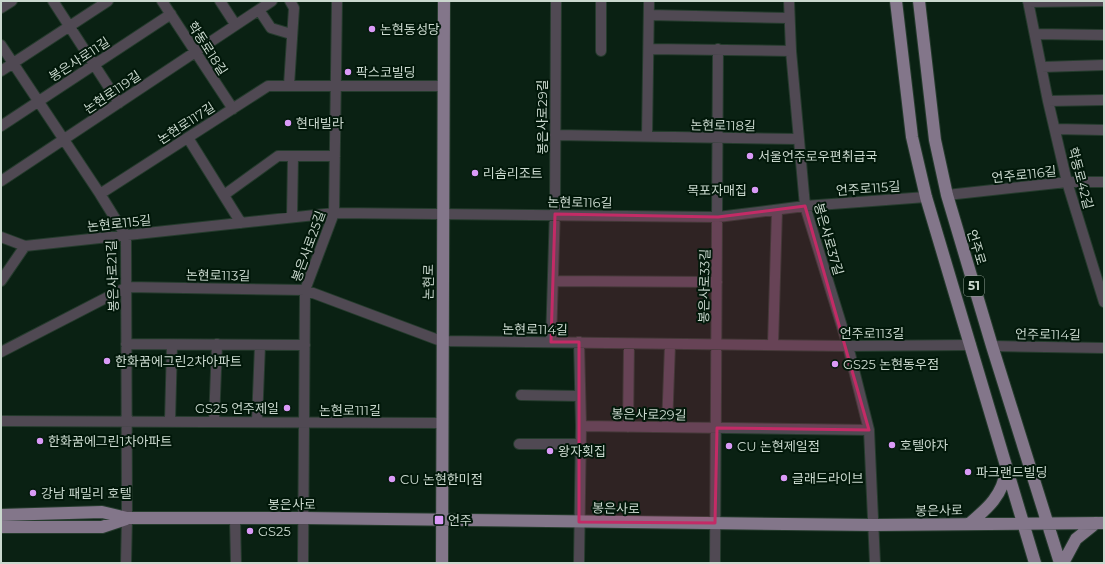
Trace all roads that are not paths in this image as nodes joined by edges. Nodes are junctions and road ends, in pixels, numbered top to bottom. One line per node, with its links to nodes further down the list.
1 (12, 1): 18 (street)
2 (53, 1): 24 (street)
3 (108, 1): 24 (street)
4 (162, 1): 20 (street, 학동로18길)
5 (220, 1): 23 (street)
6 (272, 1): 19 (street, 논현로119길)
7 (290, 1): 25 (street)
8 (337, 1): 40 (street, 봉은사로25길)
9 (444, 1): 41 (main road, 논현로)
10 (556, 1): 50 (street, 봉은사로29길)
11 (601, 1): 31 (street)
12 (649, 1): 21 (street)
13 (789, 1): 22 (street, 봉은사로37길)
14 (896, 1): 57 (main road, 51)
15 (919, 1): 56 (main road, 언주로 / 51)
16 (1028, 1): 17 (street, 학동로42길); 26 (street, 학동로42길)
17 (1104, 1)
18 (1, 8)
19 (259, 10): 23 (street, 논현로119길); 25 (street)
20 (171, 14): 33 (street, 학동로18길); 35 (street, 봉은사로11길)
21 (649, 15): 22 (street); 29 (street)
22 (788, 18): 32 (street, 봉은사로37길)
23 (236, 24): 33 (street, 논현로119길)
24 (70, 26): 34 (street); 35 (street)
25 (291, 34): 39 (street)
26 (1035, 34): 27 (street); 37 (street, 학동로42길)
27 (1104, 35)
28 (1, 45): 34 (street, 봉은사로21길)
29 (649, 48): 30 (street); 51 (street)
30 (718, 49): 32 (street); 52 (street, 봉은사로33길)
31 (601, 51)
32 (791, 51): 54 (street, 봉은사로37길)
33 (196, 52): 45 (street, 논현로119길); 46 (street, 학동로18길)
34 (13, 63): 38 (street); 43 (street, 봉은사로21길)
35 (94, 65): 43 (street, 봉은사로11길); 45 (street)
36 (1104, 65): 37 (street)
37 (1042, 68): 44 (street, 학동로42길)
38 (1, 71)
39 (289, 85): 40 (street, 논현로117길); 46 (street, 논현로117길)
40 (336, 85): 41 (street, 논현로117길); 59 (street, 봉은사로25길)
41 (444, 86): 70 (main road, 논현로)
42 (1104, 100): 44 (street)
43 (38, 101): 47 (street, 봉은사로11길); 55 (street, 봉은사로21길)
44 (1048, 101): 48 (street, 학동로42길)
45 (119, 103): 55 (street, 논현로119길)
46 (233, 109): 53 (street, 논현로117길)
47 (1, 126)
48 (1055, 129): 49 (street, 학동로42길); 61 (street, 학동로42길)
49 (1104, 130)
50 (555, 135): 51 (street, 논현로118길); 71 (street, 봉은사로29길)
51 (647, 136): 52 (street, 논현로118길)
52 (718, 137): 54 (street, 논현로118길); 73 (street, 봉은사로33길)
53 (188, 138): 63 (street, 논현로117길); 64 (street)
54 (799, 139): 67 (street, 봉은사로37길)
55 (64, 140): 60 (street, 논현로119길); 63 (street, 봉은사로21길)
56 (935, 140): 57 (main road); 65 (main road, 언주로 / 51)
57 (913, 144): 66 (main road, 51)
58 (293, 156): 59 (street); 64 (street); 72 (street)
59 (335, 156): 69 (street, 봉은사로25길)
60 (1, 181)
61 (1067, 182): 62 (street, 언주로116길); 65 (street, 언주로116길); 83 (street, 학동로42길)
62 (1104, 182)
63 (100, 194): 75 (street, 봉은사로21길)
64 (224, 195): 74 (street)
65 (947, 195): 98 (main road, 언주로 / 51)
66 (926, 197): 67 (street, 언주로115길); 96 (main road, 51)
67 (805, 206): 68 (street, 언주로115길); 97 (street, 봉은사로37길)
68 (777, 210): 73 (street, 언주로115길); 95 (street)
69 (334, 213): 70 (street, 논현로115길); 72 (street, 논현로115길); 82 (street, 봉은사로25길)
70 (443, 214): 71 (street, 논현로116길); 84 (main road, 논현로)
71 (554, 214): 73 (street, 논현로116길); 79 (street, 봉은사로29길)
72 (292, 217): 74 (street, 논현로115길)
73 (718, 218): 80 (street, 봉은사로33길)
74 (242, 223): 75 (street, 논현로115길)
75 (126, 236): 77 (street, 논현로115길); 81 (street, 봉은사로21길)
76 (1, 237): 77 (street, 논현로115길)
77 (25, 246): 78 (street)
78 (1, 281)
79 (553, 281): 80 (street); 85 (street, 봉은사로29길)
80 (717, 282): 94 (street, 봉은사로33길)
81 (127, 287): 82 (street, 논현로113길); 87 (street, 봉은사로21길); 100 (street, 논현로113길)
82 (305, 290): 84 (street, 논현로113길); 92 (street, 봉은사로25길)
83 (1104, 302)
84 (441, 341): 85 (street, 논현로114길); 109 (main road, 논현로)
85 (551, 342): 86 (street, 논현로114길)
86 (579, 342): 89 (street, 논현로114길); 102 (street)
87 (126, 344): 90 (street); 104 (street, 봉은사로21길)
88 (217, 344): 90 (street); 91 (street); 107 (street)
89 (629, 344): 93 (street, 논현로114길); 111 (street)
90 (172, 345): 105 (street)
91 (260, 345): 92 (street); 106 (street)
92 (305, 345): 108 (street, 봉은사로25길)
93 (670, 345): 94 (street, 논현로114길); 112 (street)
94 (716, 345): 95 (street, 언주로113길); 113 (street, 봉은사로33길)
95 (773, 345): 97 (street, 언주로113길)
96 (970, 345): 97 (street, 언주로113길); 117 (main road, 51)
97 (848, 346): 114 (street, 봉은사로37길)
98 (992, 346): 99 (street, 언주로114길); 126 (main road, 언주로 / 51)
99 (1104, 348)
100 (1, 352)
101 (521, 395): 102 (street)
102 (580, 396): 110 (street)
103 (1, 421): 104 (street, 논현로111길)
104 (126, 421): 105 (street, 논현로111길); 119 (street, 봉은사로21길)
105 (170, 421): 107 (street, 논현로111길)
106 (258, 421): 107 (street, 논현로111길); 108 (street, 논현로111길)
107 (214, 422)
108 (305, 422): 109 (street, 논현로111길); 120 (street, 봉은사로25길)
109 (442, 423): 122 (main road, 논현로)
110 (581, 426): 111 (street, 봉은사로29길); 116 (street)
111 (628, 427): 112 (street, 봉은사로29길)
112 (667, 427): 113 (street, 봉은사로29길)
113 (717, 428): 114 (street); 124 (street, 봉은사로33길)
114 (870, 430): 129 (street, 봉은사로37길)
115 (519, 444): 116 (street)
116 (581, 444): 123 (street)
117 (1006, 466): 125 (main road, 51); 128 (main road)
118 (1, 515): 119 (main road, 봉은사로)
119 (127, 518): 121 (main road, 봉은사로); 130 (main road, 봉은사로); 131 (street, 봉은사로21길)
120 (303, 518): 121 (main road, 봉은사로); 122 (main road, 봉은사로); 133 (street, 봉은사로25길)
121 (235, 519): 132 (street)
122 (441, 520): 123 (main road, 봉은사로); 134 (main road, 논현로)
123 (580, 522): 124 (main road, 봉은사로); 135 (street)
124 (715, 523): 129 (main road, 봉은사로); 136 (street, 봉은사로33길)
125 (1022, 523): 126 (main road, 봉은사로); 128 (main road, 봉은사로); 138 (main road, 51)
126 (1047, 523): 127 (main road, 봉은사로); 139 (main road, 언주로 / 51)
127 (1100, 523): 139 (main road)
128 (969, 524): 129 (main road, 봉은사로)
129 (874, 525): 137 (street, 봉은사로37길)
130 (1, 527)
131 (126, 563)
132 (236, 563)
133 (303, 563)
134 (442, 563)
135 (579, 563)
136 (715, 563)
137 (875, 563)
138 (1035, 563)
139 (1062, 563)

